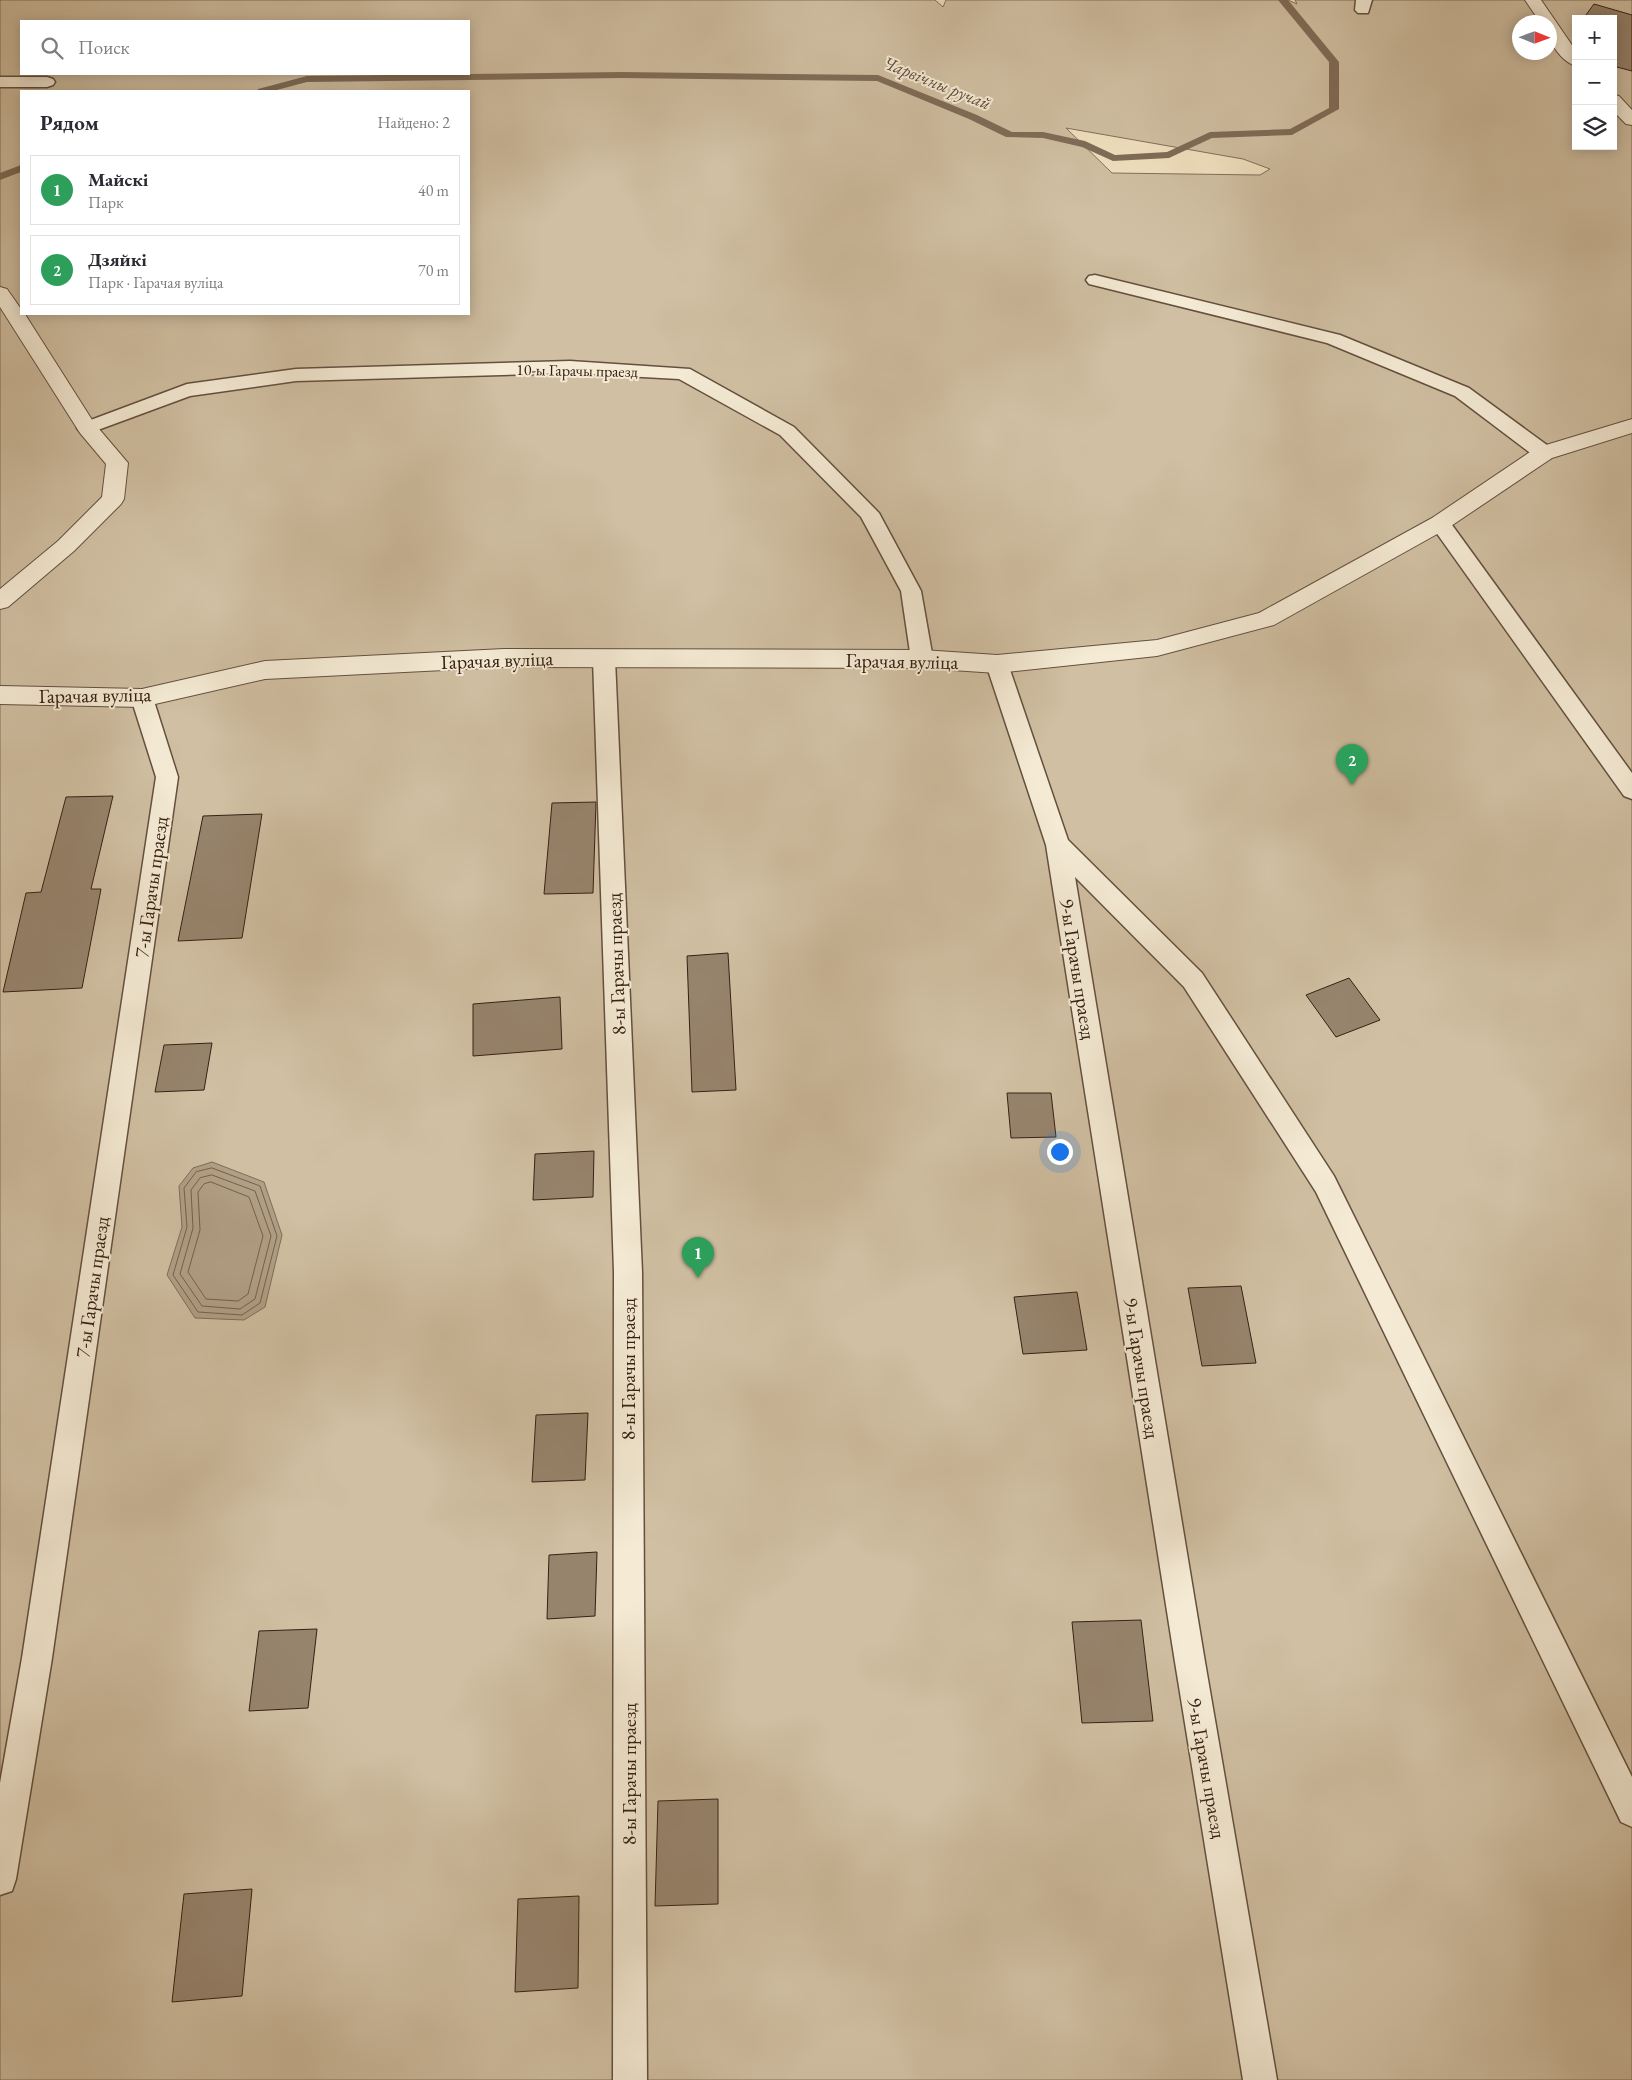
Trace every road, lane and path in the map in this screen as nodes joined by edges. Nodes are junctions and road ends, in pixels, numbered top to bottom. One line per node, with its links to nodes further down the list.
1 (1533, 0): 2 (street)
2 (1543, 15)
3 (1557, 37): 4 (street)
4 (1575, 60)
5 (0, 82): 6 (lane)
6 (47, 82)
7 (1617, 104): 8 (street)
8 (1632, 120)
9 (1095, 280): 13 (lane)
10 (0, 293): 12 (street)
11 (1632, 426): 13 (street, Гарачая вуліца)
12 (87, 428): 15 (street); 17 (lane, 10-ы Гарачы праезд)
13 (1544, 453): 14 (street, Гарачая вуліца)
14 (1440, 523): 18 (street, Гарачая вуліца); 21 (lane)
15 (0, 601)
16 (604, 659): 17 (street, Гарачая вуліца); 20 (street, Гарачая вуліца); 25 (lane, 8-ы Гарачы праезд)
17 (922, 659): 18 (street, Гарачая вуліца)
18 (997, 664): 22 (lane, 9-ы Гарачы праезд)
19 (0, 695): 20 (street, Гарачая вуліца)
20 (142, 698): 24 (lane, 7-ы Гарачы праезд)
21 (1632, 790)
22 (1058, 845): 23 (lane); 26 (lane, 9-ы Гарачы праезд)
23 (1632, 1811)
24 (0, 1879)
25 (630, 2080)
26 (1260, 2080)

